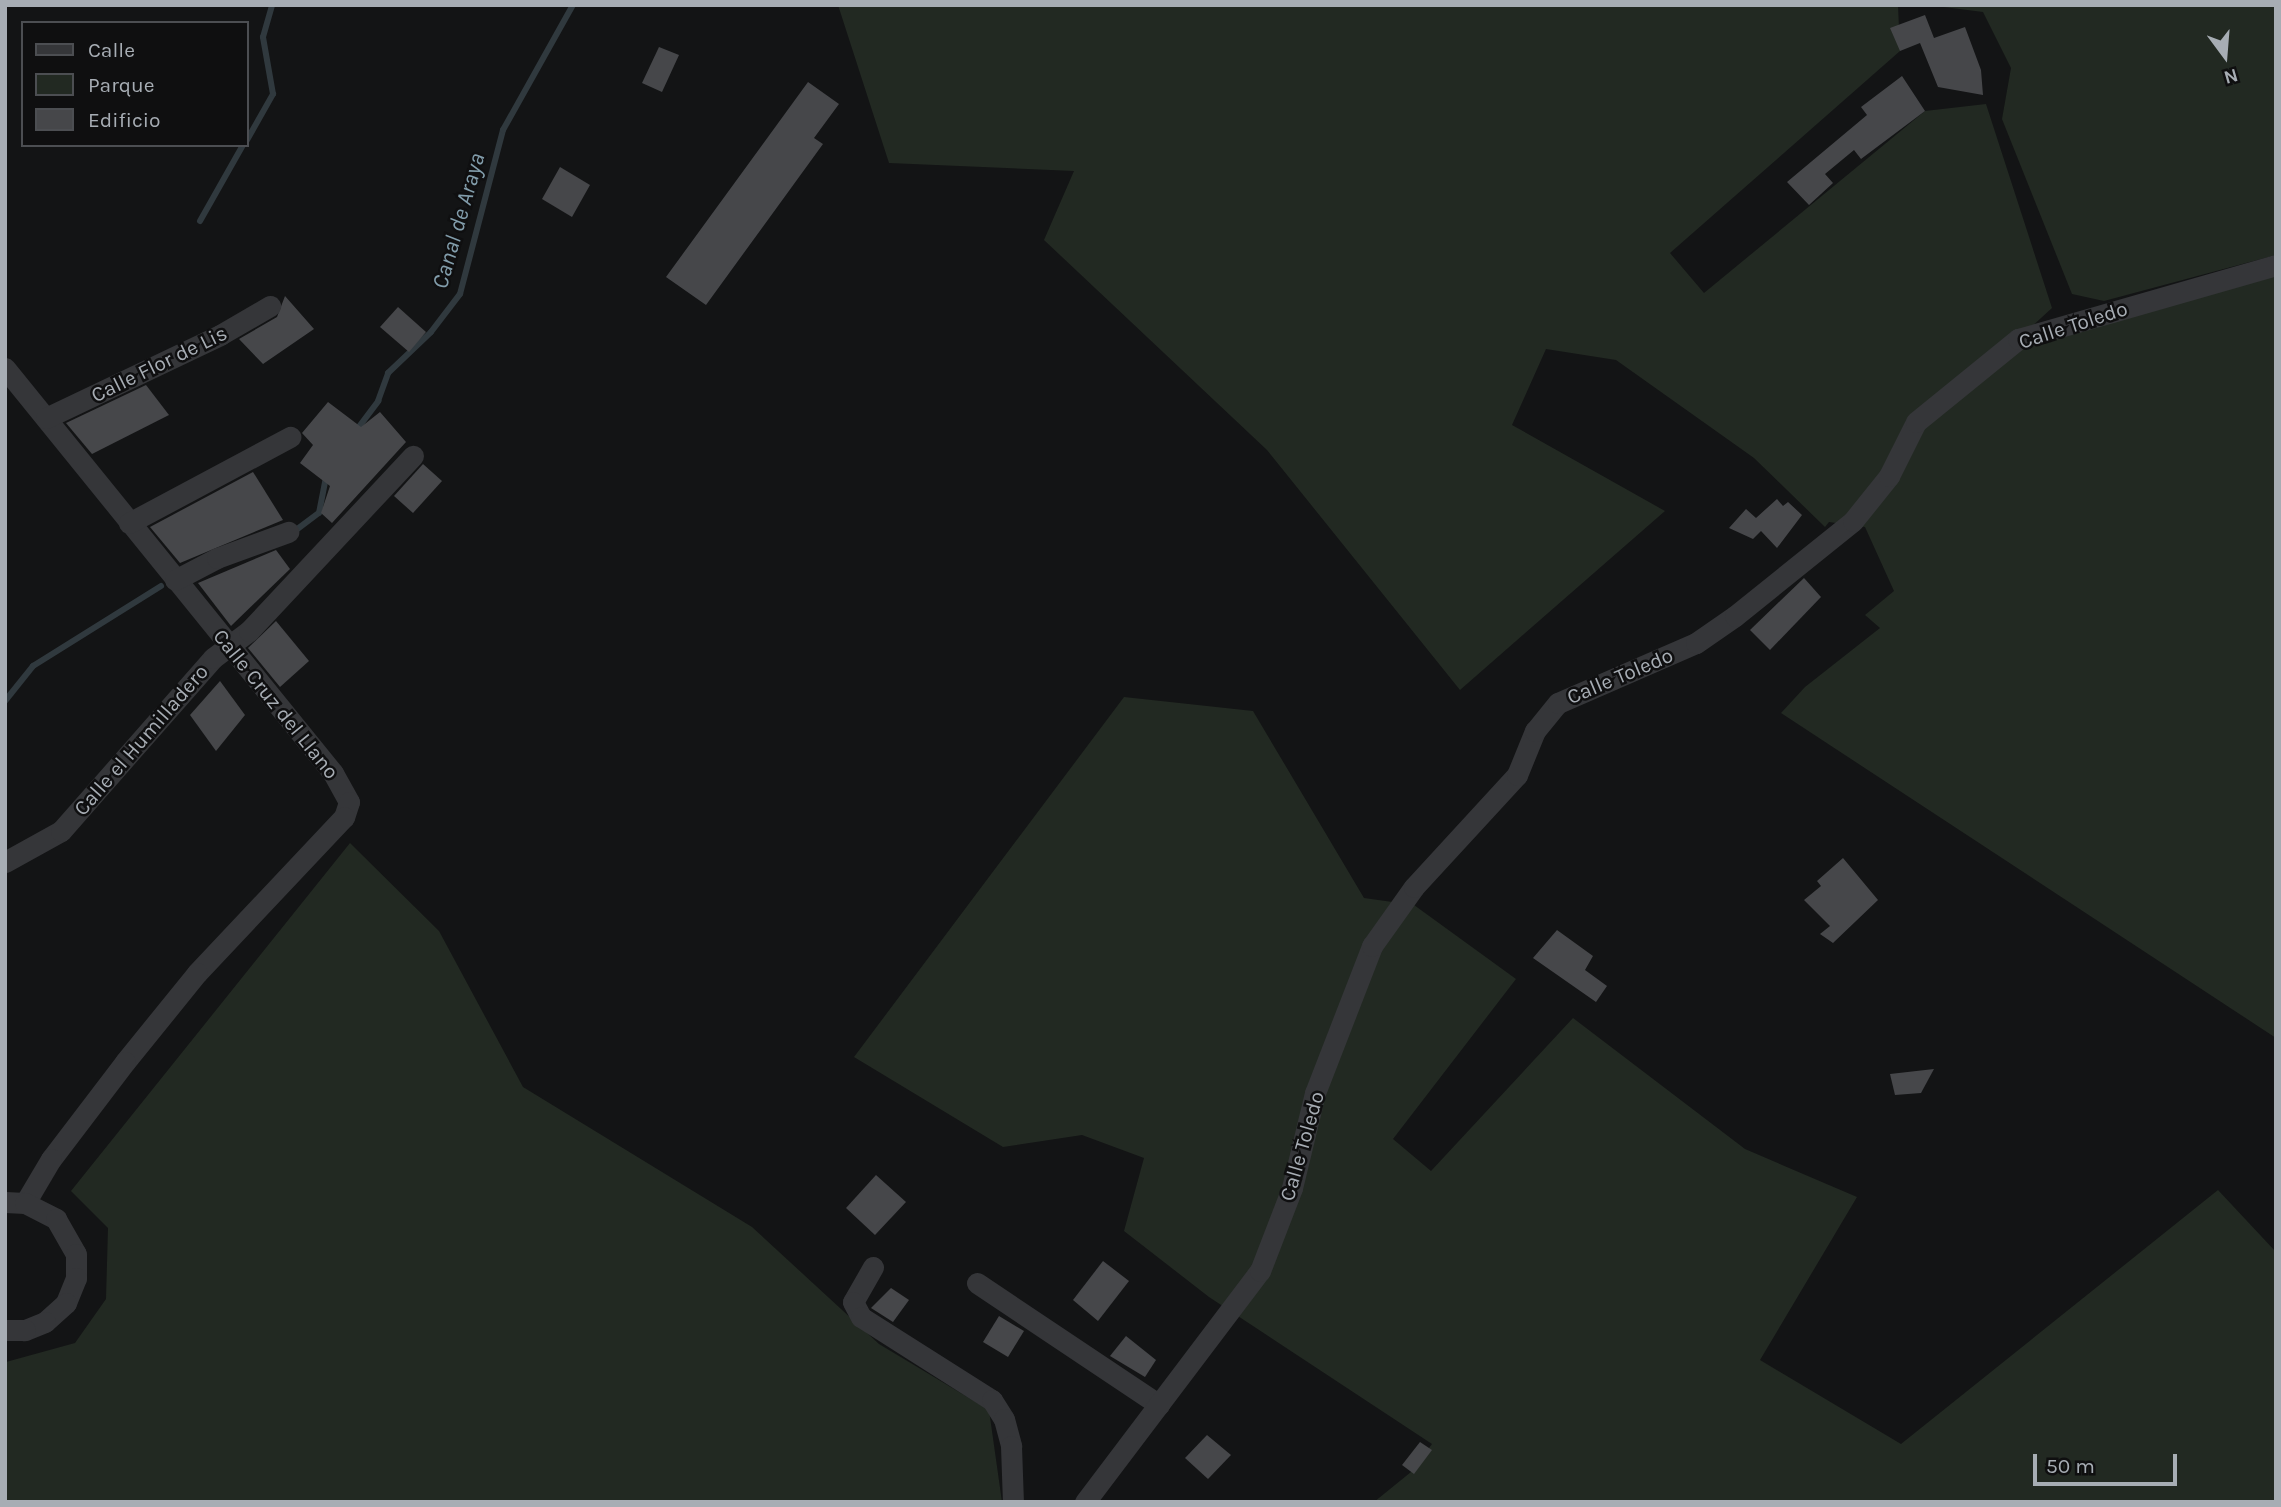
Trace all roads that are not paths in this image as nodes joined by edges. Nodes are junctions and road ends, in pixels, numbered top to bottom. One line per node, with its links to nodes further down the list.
1 (2276, 265): 16 (street, Calle Toledo)
2 (270, 306): 4 (street, Calle Flor de Lis)
3 (5, 368): 4 (street, Calle Cruz del Llano)
4 (46, 418): 7 (street, Calle Cruz del Llano)
5 (290, 437): 7 (street)
6 (413, 456): 10 (street, Calle el Humilladero)
7 (129, 523): 9 (street, Calle Cruz del Llano)
8 (288, 532): 9 (street)
9 (175, 580): 10 (street, Calle Cruz del Llano)
10 (229, 646): 11 (street, Calle el Humilladero); 12 (street, Calle Cruz del Llano)
11 (5, 862)
12 (15, 1203): 15 (street)
13 (873, 1267): 17 (street)
14 (977, 1283): 16 (street)
15 (5, 1330)
16 (1159, 1405): 18 (street, Calle Toledo)
17 (1013, 1502)
18 (1085, 1502)

